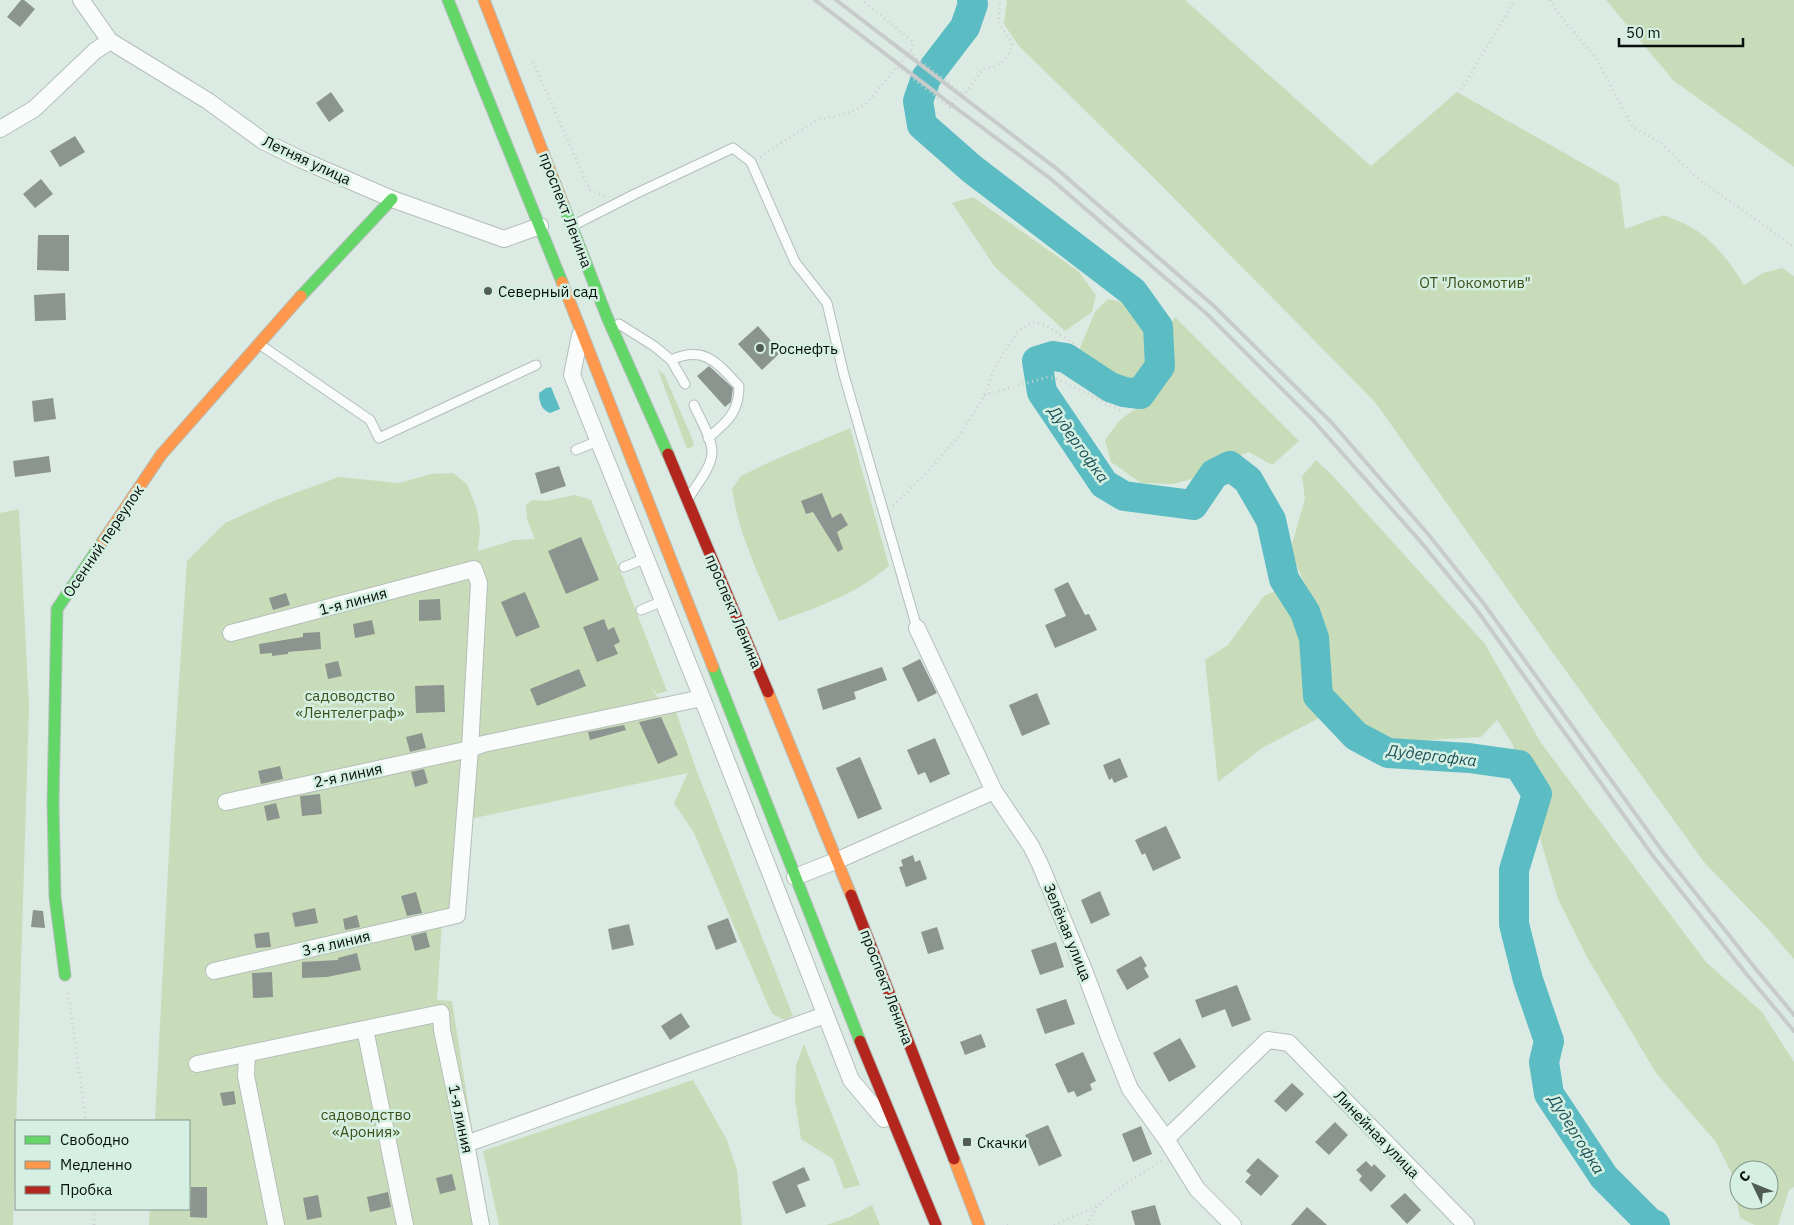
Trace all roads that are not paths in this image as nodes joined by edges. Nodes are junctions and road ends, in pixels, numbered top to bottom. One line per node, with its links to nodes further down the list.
1 (81, 0): 4 (street, Летняя улица)
2 (448, 0): 7 (main road, проспект Ленина)
3 (484, 0): 8 (main road, проспект Ленина)
4 (110, 41): 5 (street); 6 (street, Летняя улица)
5 (0, 129)
6 (392, 199): 7 (street, Летняя улица); 11 (main road, Осенний переулок)
7 (540, 226): 10 (main road, проспект Ленина)
8 (573, 226): 9 (main road, проспект Ленина); 24 (lane)
9 (607, 317): 12 (lane); 19 (main road, проспект Ленина)
10 (581, 330): 17 (street); 31 (main road, проспект Ленина)
11 (258, 344): 13 (lane); 33 (main road, Осенний переулок)
12 (671, 360): 14 (lane); 16 (lane)
13 (536, 365)
14 (685, 384)
15 (694, 405): 16 (lane)
16 (708, 438): 19 (lane)
17 (598, 441): 18 (lane); 20 (street)
18 (576, 450)
19 (688, 500): 30 (main road, проспект Ленина)
20 (646, 558): 21 (lane); 22 (street)
21 (624, 567)
22 (663, 601): 23 (lane); 26 (street)
23 (641, 610)
24 (917, 628): 28 (street, Зелёная улица)
25 (231, 633): 27 (street, 1-я линия)
26 (702, 698): 27 (street, 2-я линия); 34 (street)
27 (470, 749): 29 (street, 2-я линия); 32 (street, 3-я линия)
28 (994, 791): 30 (street); 40 (street, Зелёная улица)
29 (226, 802)
30 (838, 860): 31 (street); 45 (main road, проспект Ленина)
31 (795, 877): 38 (main road, проспект Ленина)
32 (214, 970)
33 (65, 974)
34 (825, 1016): 38 (street); 39 (street)
35 (365, 1029): 36 (street); 39 (street, 1-я линия); 42 (street)
36 (247, 1054): 37 (street); 41 (street)
37 (197, 1064)
38 (896, 1132): 44 (main road, проспект Ленина)
39 (466, 1144): 43 (street, 1-я линия)
40 (1170, 1145): 46 (street, Зелёная улица); 47 (street, Линейная улица)
41 (276, 1225)
42 (405, 1225)
43 (481, 1225)
44 (936, 1225)
45 (979, 1225)
46 (1233, 1225)
47 (1466, 1225)

